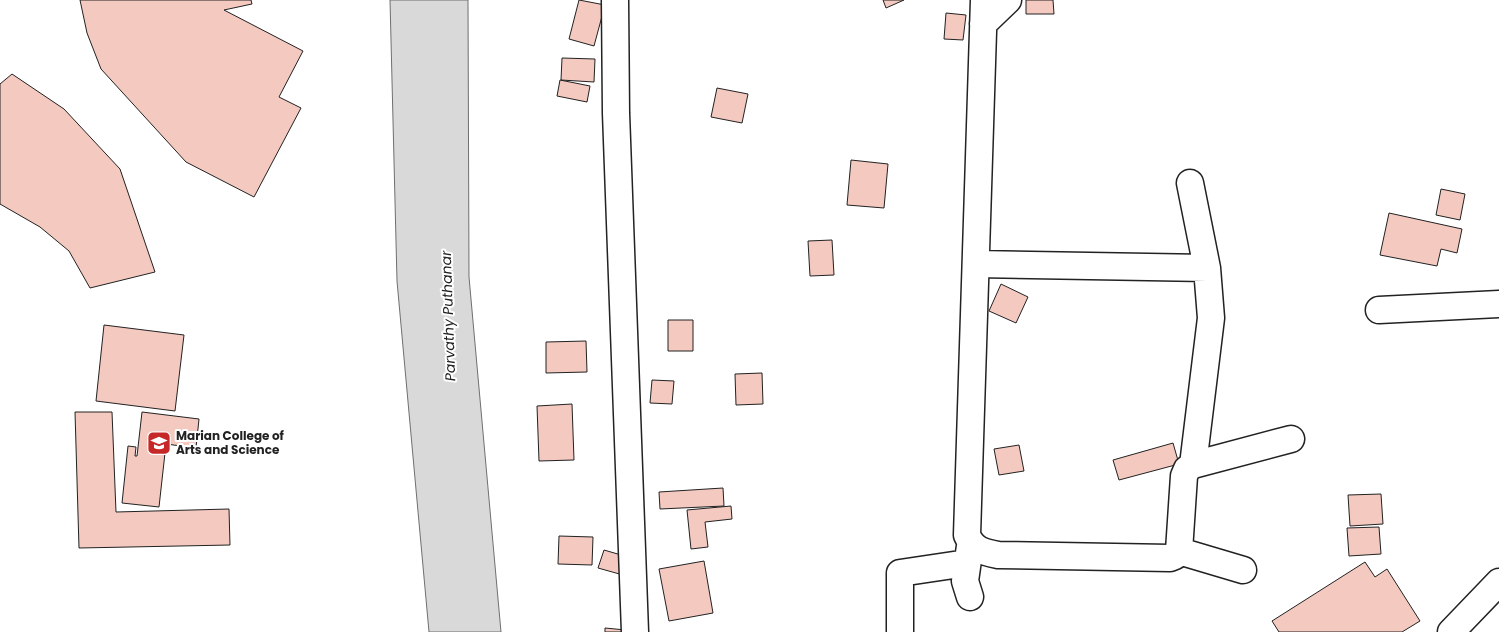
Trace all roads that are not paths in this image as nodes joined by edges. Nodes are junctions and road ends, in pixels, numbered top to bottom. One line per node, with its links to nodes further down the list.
1 (615, 0): 16 (street)
2 (1008, 0): 3 (street)
3 (983, 12): 5 (street)
4 (1190, 183): 6 (street)
5 (976, 264): 6 (street); 12 (street)
6 (1207, 268): 10 (street)
7 (1499, 304): 8 (street)
8 (1379, 310)
9 (1291, 439): 10 (street)
10 (1193, 465): 11 (street)
11 (1179, 551): 12 (street); 13 (street)
12 (969, 553): 15 (street); 17 (street)
13 (1244, 570)
14 (1499, 582): 18 (street)
15 (970, 597)
16 (635, 632)
17 (900, 632)
18 (1450, 632)

